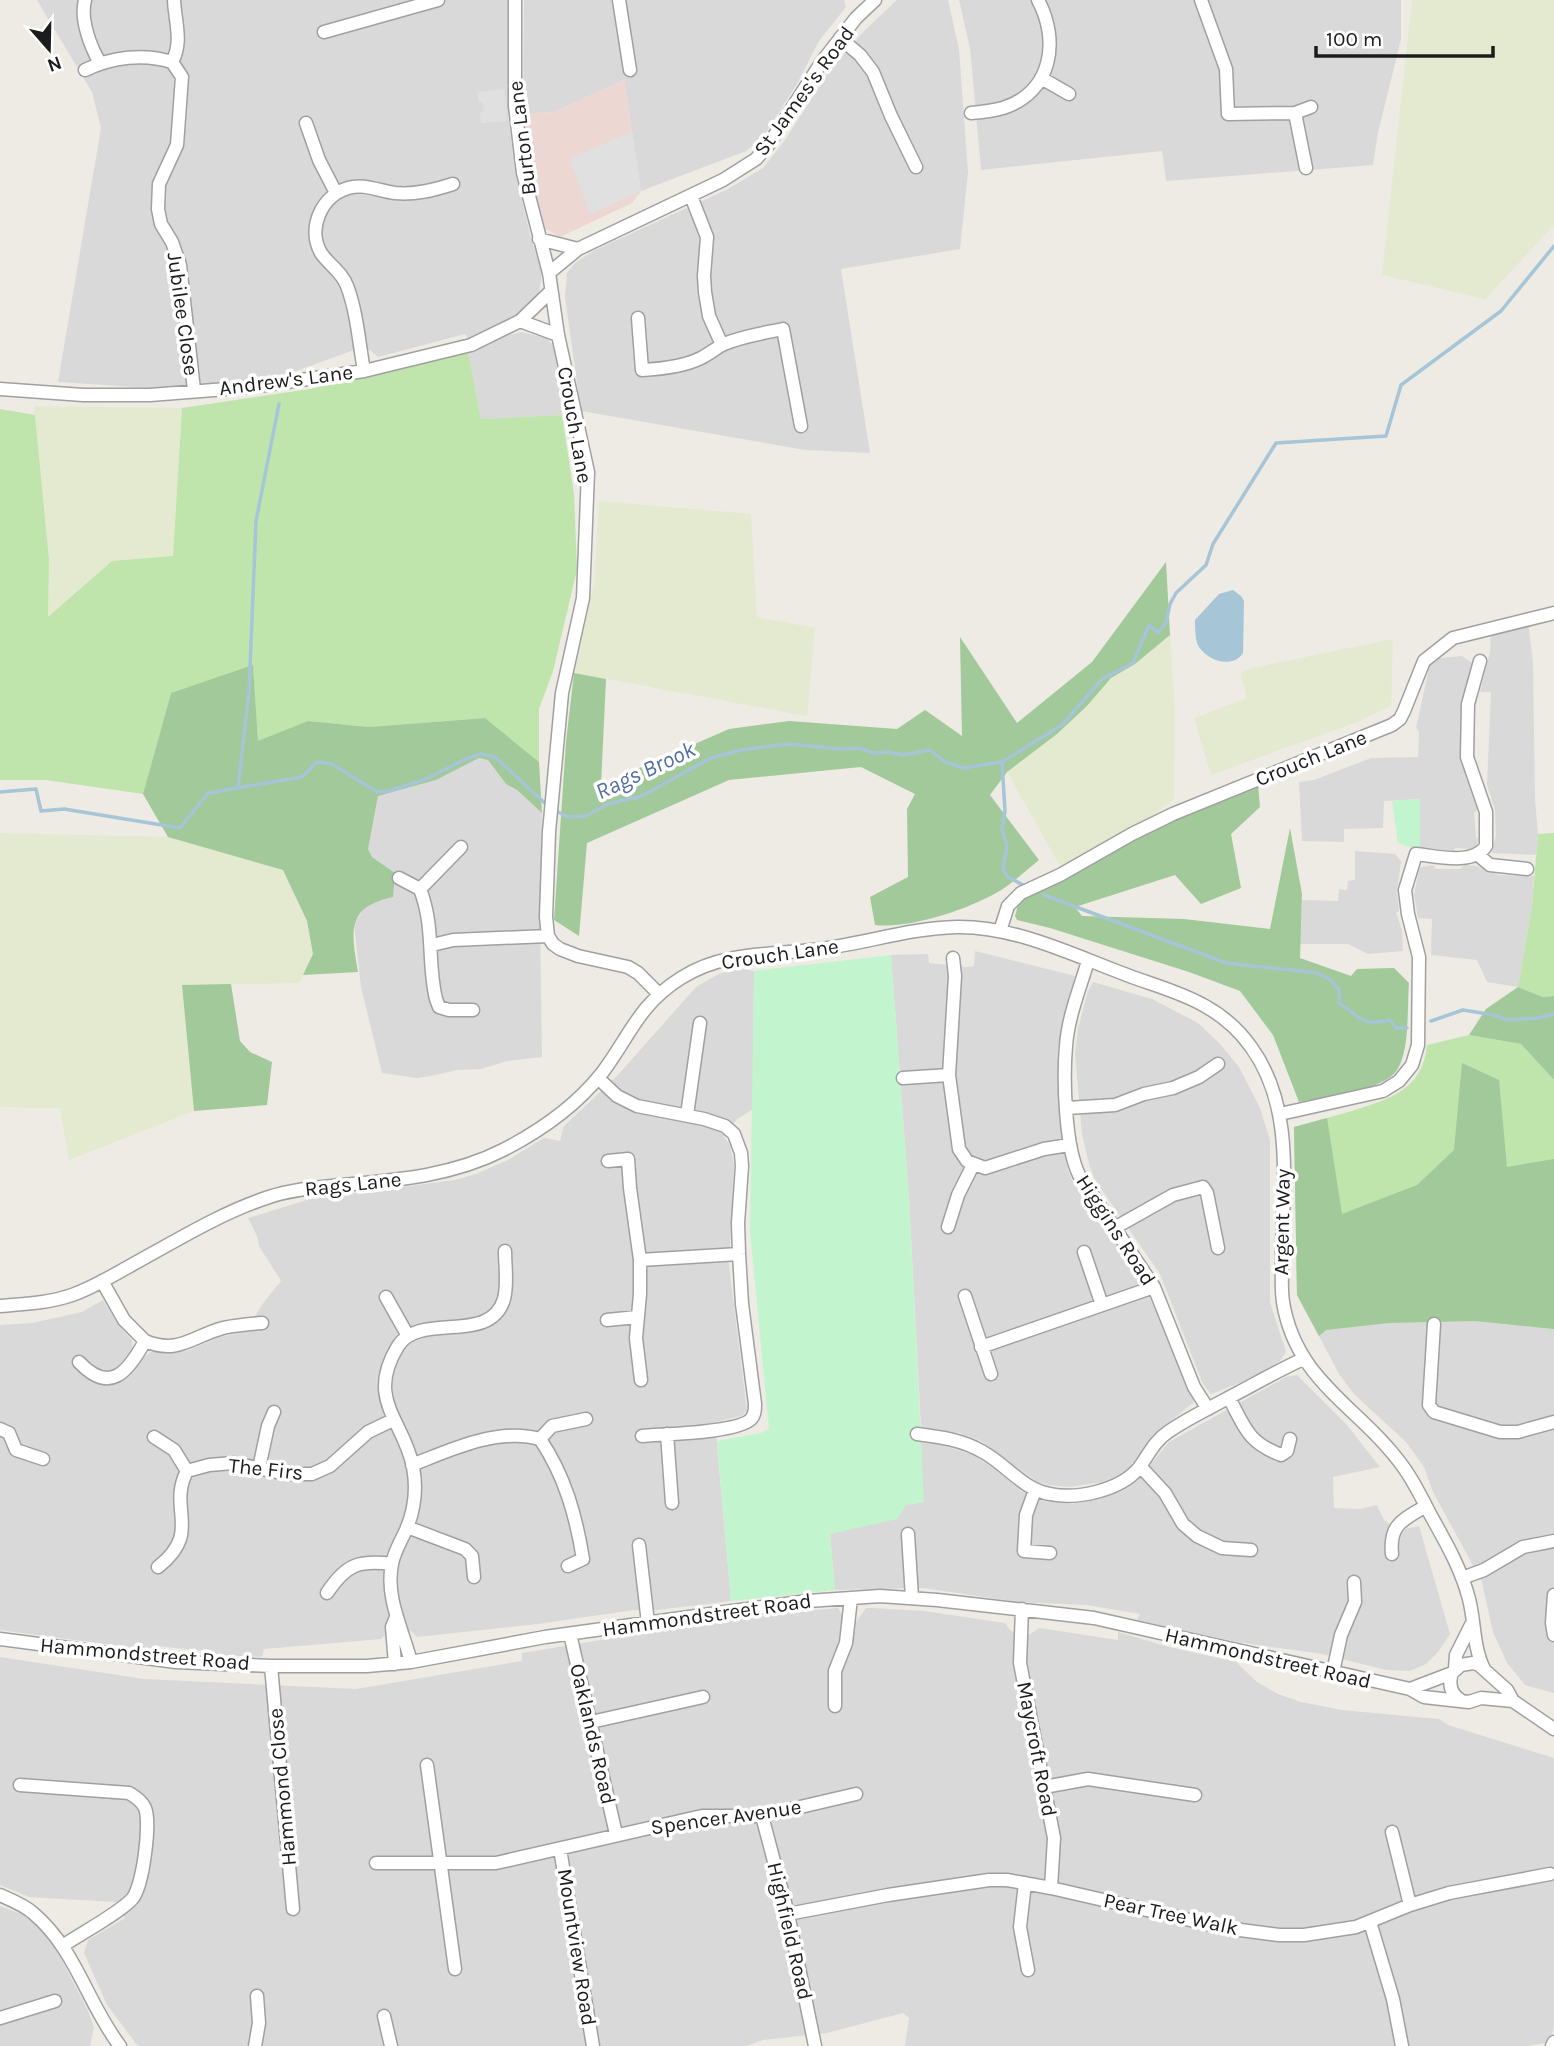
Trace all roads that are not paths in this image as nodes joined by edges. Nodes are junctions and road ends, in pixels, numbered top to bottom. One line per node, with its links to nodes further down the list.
1 (85, 0): 12 (street)
2 (174, 0): 11 (street, Jubilee Close)
3 (438, 0): 9 (street)
4 (515, 0): 26 (street, Burton Lane)
5 (619, 0): 13 (street)
6 (875, 0): 10 (street, St James's Road)
7 (1038, 0): 15 (street)
8 (1202, 0): 19 (street)
9 (324, 32)
10 (840, 38): 21 (street); 25 (street, St James's Road)
11 (172, 62): 12 (street); 36 (street, Jubilee Close)
12 (100, 63): 14 (street)
13 (630, 70)
14 (86, 71)
15 (1041, 78): 16 (street); 18 (street)
16 (1069, 94)
17 (1311, 107): 19 (street)
18 (971, 113)
19 (1295, 113): 22 (street)
20 (306, 123): 24 (street)
21 (916, 167)
22 (1306, 168)
23 (453, 184): 24 (street)
24 (336, 193): 34 (street)
25 (691, 196): 27 (street, St James's Road); 33 (street)
26 (539, 239): 27 (street); 28 (street, Burton Lane)
27 (578, 249): 28 (street, St James's Road)
28 (548, 273): 29 (street, Crouch Lane)
29 (551, 291): 31 (street, Andrew's Lane); 32 (street, Crouch Lane)
30 (638, 318): 33 (street)
31 (520, 321): 32 (street); 34 (street, Andrew's Lane)
32 (558, 335): 46 (street, Crouch Lane)
33 (722, 345): 37 (street)
34 (364, 371): 36 (street, Andrew's Lane)
35 (0, 389): 36 (street, Andrew's Lane)
36 (194, 390)
37 (801, 426)
38 (1554, 613): 45 (street, Crouch Lane)
39 (1480, 661): 41 (street)
40 (461, 847): 44 (street)
41 (1478, 855): 42 (street); 58 (street)
42 (1527, 869)
43 (399, 878): 44 (street)
44 (420, 889): 47 (street)
45 (1000, 931): 49 (street, Argent Way); 50 (street, Crouch Lane)
46 (548, 936): 47 (street); 50 (street)
47 (432, 945): 51 (street)
48 (953, 958): 54 (street)
49 (1088, 961): 57 (street, Higgins Road); 58 (street, Argent Way)
50 (659, 994): 55 (street, Rags Lane)
51 (473, 1010)
52 (700, 1023): 59 (street)
53 (1217, 1064): 57 (street)
54 (949, 1076): 56 (street); 64 (street)
55 (598, 1078): 59 (street); 72 (street, Rags Lane)
56 (903, 1078)
57 (1067, 1108): 62 (street, Higgins Road)
58 (1280, 1114): 85 (street, Argent Way)
59 (687, 1115): 61 (street)
60 (746, 1125): 61 (street)
61 (734, 1134): 70 (street)
62 (1069, 1145): 64 (street); 66 (street, Higgins Road)
63 (608, 1161): 71 (street)
64 (973, 1165): 65 (street)
65 (948, 1227)
66 (1116, 1227): 67 (street); 73 (street, Higgins Road)
67 (1218, 1248)
68 (505, 1251): 82 (street)
69 (1084, 1252): 76 (street)
70 (738, 1254): 71 (street); 96 (street)
71 (640, 1259): 78 (street)
72 (102, 1281): 77 (street, Rags Lane); 83 (street)
73 (1154, 1287): 76 (street); 90 (street, Higgins Road)
74 (965, 1296): 84 (street)
75 (386, 1297): 82 (street)
76 (1102, 1304): 84 (street)
77 (0, 1306)
78 (637, 1317): 79 (street); 88 (street)
79 (607, 1320)
80 (262, 1323): 83 (street)
81 (1434, 1324): 94 (street)
82 (408, 1336): 93 (street)
83 (145, 1341): 86 (street)
84 (981, 1347): 87 (street)
85 (1303, 1359): 89 (street); 109 (street, Argent Way)
86 (79, 1362)
87 (991, 1374)
88 (641, 1380)
89 (1229, 1398): 90 (street); 100 (street)
90 (1208, 1409): 104 (street)
91 (274, 1412): 105 (street)
92 (586, 1419): 101 (street)
93 (393, 1420): 103 (street); 105 (street, The Firs)
94 (1554, 1422)
95 (0, 1429): 102 (street)
96 (667, 1434): 98 (street); 108 (street)
97 (917, 1434): 107 (street)
98 (642, 1436)
99 (154, 1437): 106 (street)
100 (1290, 1438)
101 (540, 1439): 103 (street); 118 (street)
102 (43, 1458)
103 (412, 1465): 110 (street)
104 (1140, 1466): 107 (street); 114 (street)
105 (259, 1468): 106 (street, The Firs)
106 (187, 1471): 119 (street)
107 (1035, 1490): 115 (street)
108 (672, 1503)
109 (1426, 1506): 116 (street); 121 (street, Argent Way)
110 (407, 1527): 117 (street); 120 (street)
111 (908, 1534): 126 (street)
112 (1554, 1541): 121 (street)
113 (639, 1545): 129 (street)
114 (1251, 1550)
115 (1050, 1553)
116 (1392, 1554)
117 (392, 1564): 123 (street); 128 (street)
118 (568, 1566)
119 (158, 1567)
120 (474, 1577)
121 (1462, 1578): 130 (street, Argent Way)
122 (1354, 1582): 138 (street)
123 (327, 1593)
124 (1554, 1595): 132 (street)
125 (851, 1598): 126 (street, Hammondstreet Road); 129 (street, Hammondstreet Road); 145 (street)
126 (912, 1598): 127 (street, Hammondstreet Road)
127 (1022, 1609): 138 (street, Hammondstreet Road); 150 (street, Maycroft Road)
128 (396, 1617): 134 (street); 135 (street)
129 (648, 1623): 131 (street, Hammondstreet Road)
130 (1471, 1625): 137 (street); 139 (street, Argent Way)
131 (570, 1634): 134 (street, Hammondstreet Road); 146 (street, Oaklands Road)
132 (1554, 1635)
133 (0, 1639): 136 (street, Hammondstreet Road)
134 (411, 1662): 135 (street, Hammondstreet Road)
135 (395, 1664): 136 (street, Hammondstreet Road)
136 (271, 1666): 164 (street, Hammond Close)
137 (1453, 1671): 139 (street); 140 (street); 143 (street)
138 (1333, 1672): 140 (street, Hammondstreet Road)
139 (1486, 1672): 142 (street); 144 (street, Hammondstreet Road)
140 (1410, 1689): 143 (street, Hammondstreet Road)
141 (703, 1697): 146 (street)
142 (1481, 1698): 143 (street, Hammondstreet Road); 144 (street, Hammondstreet Road)
143 (1462, 1701)
144 (1513, 1701): 147 (street, Hammondstreet Road)
145 (835, 1706)
146 (591, 1722): 155 (street, Oaklands Road)
147 (1554, 1730)
148 (427, 1765): 158 (street)
149 (20, 1785): 167 (street)
150 (1044, 1787): 152 (street); 161 (street, Maycroft Road)
151 (856, 1794): 153 (street, Spencer Avenue)
152 (1195, 1795)
153 (762, 1816): 155 (street, Spencer Avenue); 165 (street, Highfield Road)
154 (1392, 1832): 163 (street)
155 (616, 1834): 156 (street, Spencer Avenue)
156 (560, 1849): 158 (street, Spencer Avenue); 177 (street, Mountview Road)
157 (376, 1863): 158 (street, Spencer Avenue)
158 (442, 1864): 168 (street)
159 (1550, 1874): 163 (street, Pear Tree Walk)
160 (1025, 1883): 161 (street, Pear Tree Walk); 165 (street, Pear Tree Walk); 169 (street)
161 (1051, 1888): 166 (street, Pear Tree Walk)
162 (0, 1895): 167 (street)
163 (1410, 1905): 166 (street, Pear Tree Walk)
164 (293, 1909)
165 (788, 1914): 178 (street, Highfield Road)
166 (1370, 1922): 179 (street)
167 (64, 1945): 174 (street)
168 (455, 1969)
169 (1028, 1970)
170 (257, 1996): 175 (street)
171 (55, 2001): 173 (street)
172 (384, 2016): 176 (street)
173 (0, 2018)
174 (120, 2046)
175 (255, 2046)
176 (391, 2046)
177 (593, 2046)
178 (815, 2046)
179 (1402, 2046)

